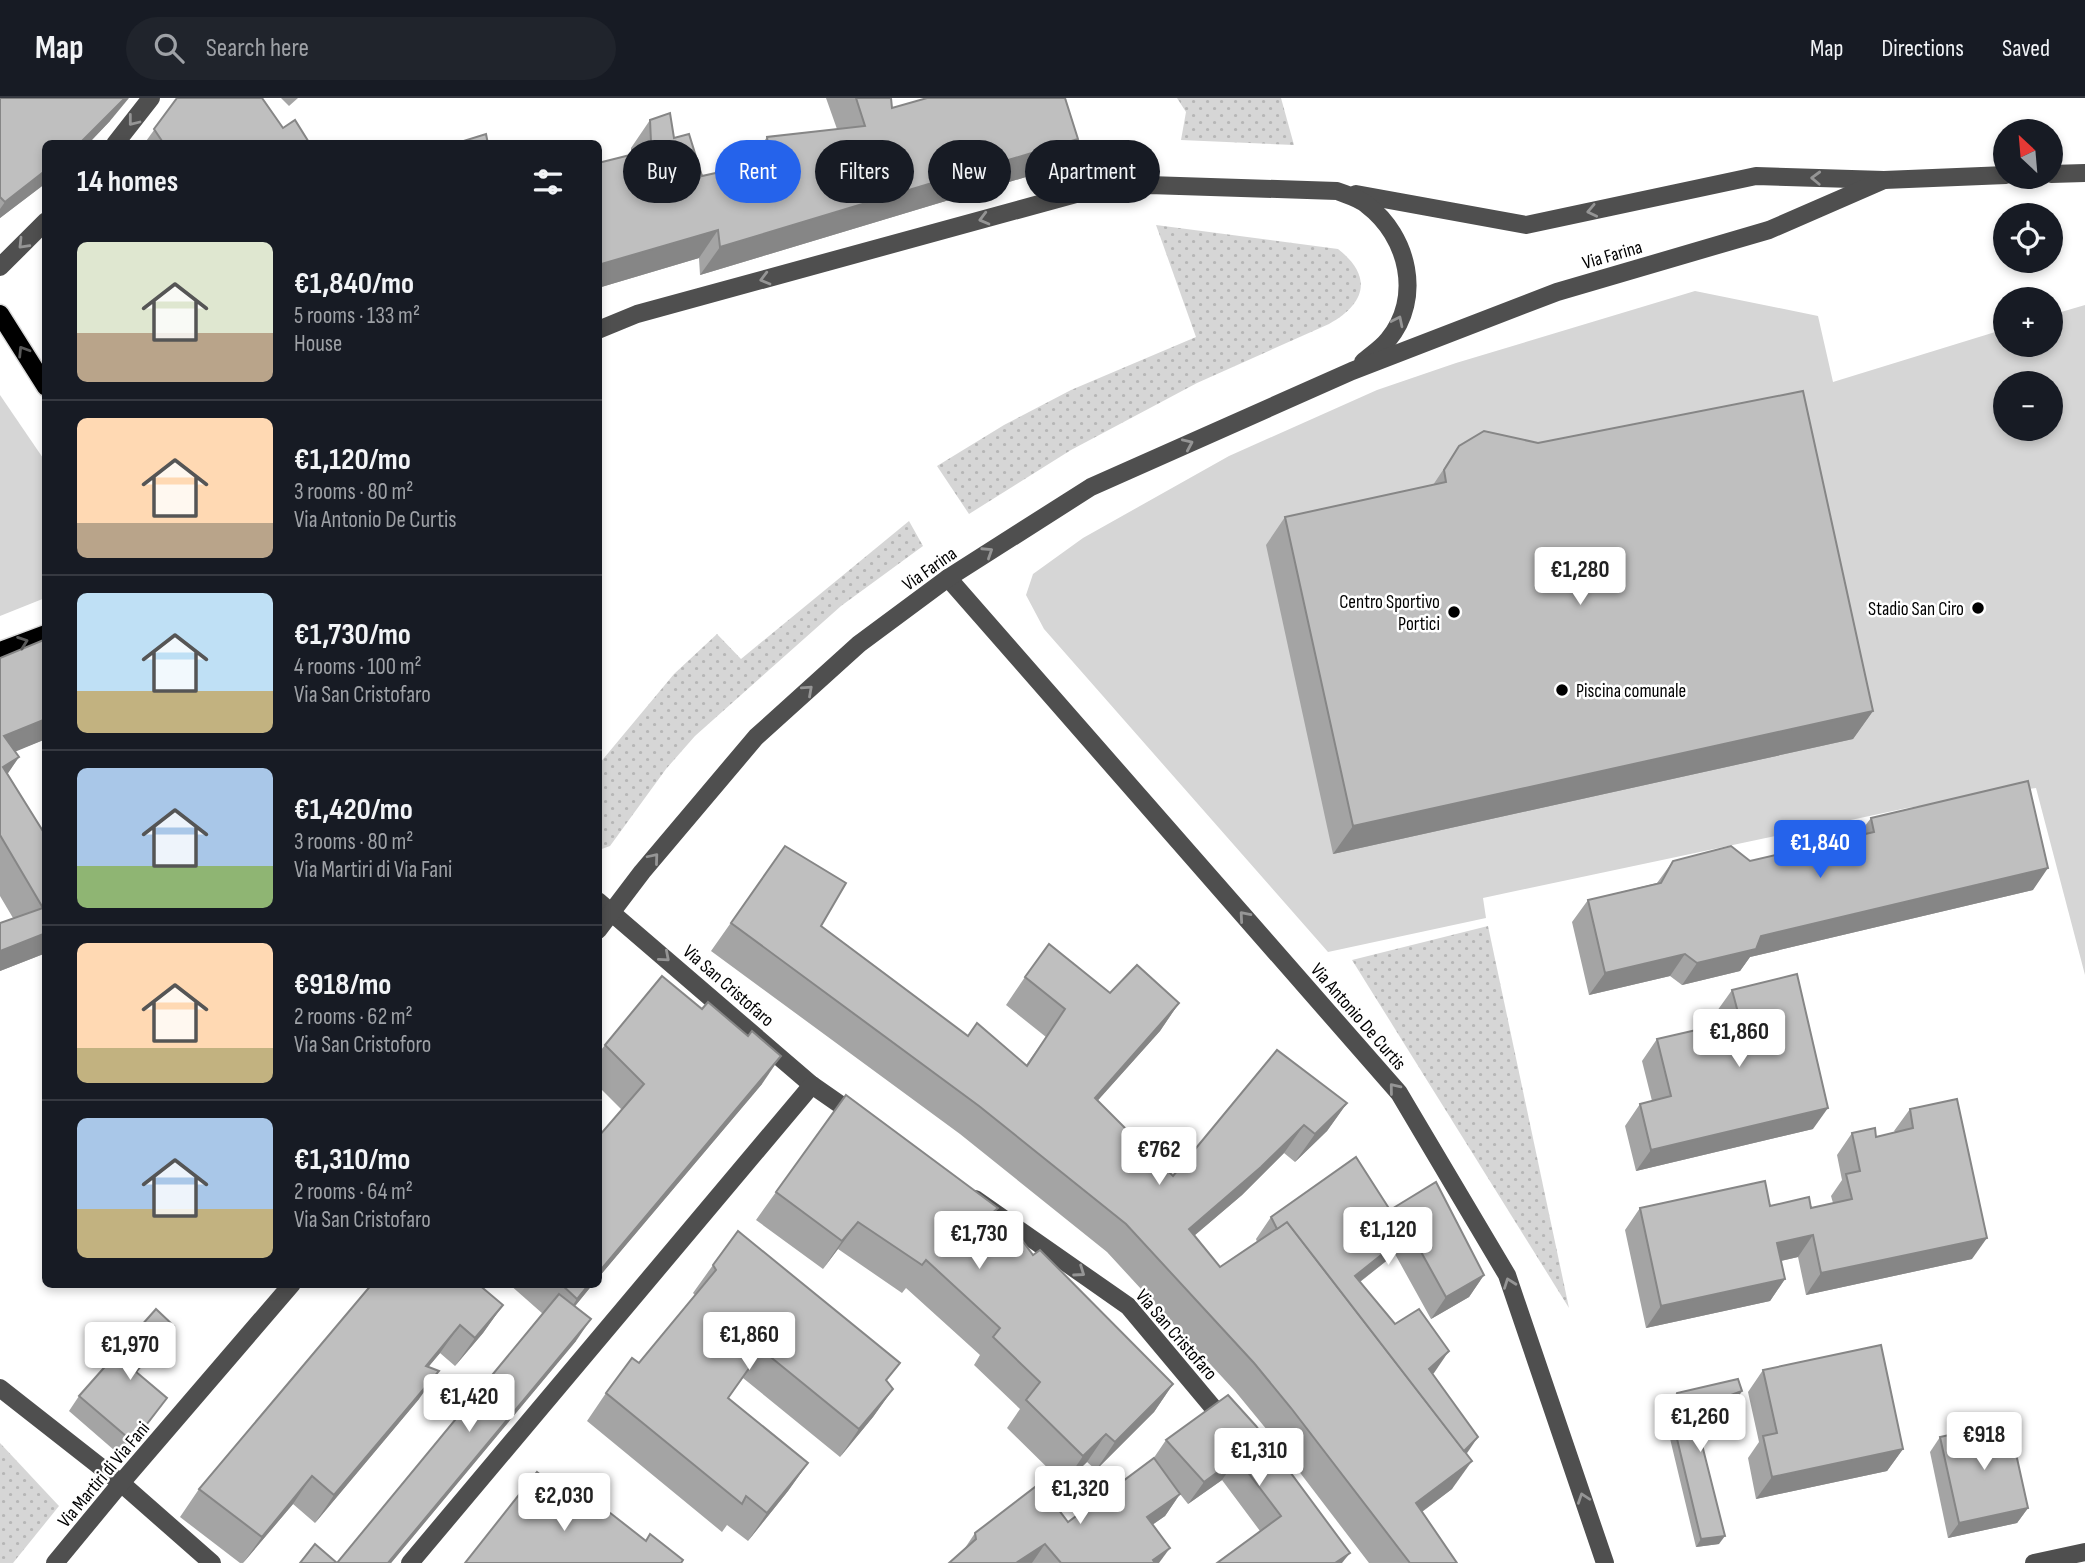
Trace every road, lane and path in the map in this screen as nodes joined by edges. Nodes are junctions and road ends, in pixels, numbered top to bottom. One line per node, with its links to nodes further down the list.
1 (151, 98): 2 (street, one-way to 2)
2 (118, 140)
3 (2085, 173): 4 (street)
4 (2063, 174)
5 (1993, 176): 6 (street, Via Farina)
6 (1884, 180): 7 (street, Via Farina, one-way to 7); 12 (street, Via Farina)
7 (1337, 191): 11 (street, Via Farina, one-way to 11); 12 (street, Via Farina, one-way to 7)
8 (42, 224): 9 (street, one-way to 9)
9 (0, 267)
10 (0, 314): 13 (main road, one-way to 10)
11 (602, 328)
12 (1352, 371): 14 (street, Via Farina, one-way to 12)
13 (42, 381)
14 (948, 578): 18 (street, Via Farina, one-way to 14); 31 (street, Via Antonio De Curtis, one-way to 14)
15 (42, 635): 16 (main road, one-way to 15)
16 (0, 651)
17 (602, 904): 18 (street, Via San Cristofaro)
18 (614, 912): 19 (street); 20 (street, Via San Cristofaro, one-way to 20)
19 (602, 926)
20 (811, 1085): 21 (street, Via San Cristofaro); 30 (street)
21 (868, 1124)
22 (959, 1188): 25 (street, Via San Cristofaro, one-way to 25)
23 (289, 1288): 26 (street, Via Martiri di Via Fani)
24 (0, 1388): 26 (street)
25 (1236, 1434)
26 (121, 1483): 28 (street, Via Martiri di Via Fani); 29 (street)
27 (2085, 1552): 32 (street)
28 (55, 1563)
29 (212, 1563)
30 (410, 1563)
31 (1605, 1563)
32 (2034, 1563)

